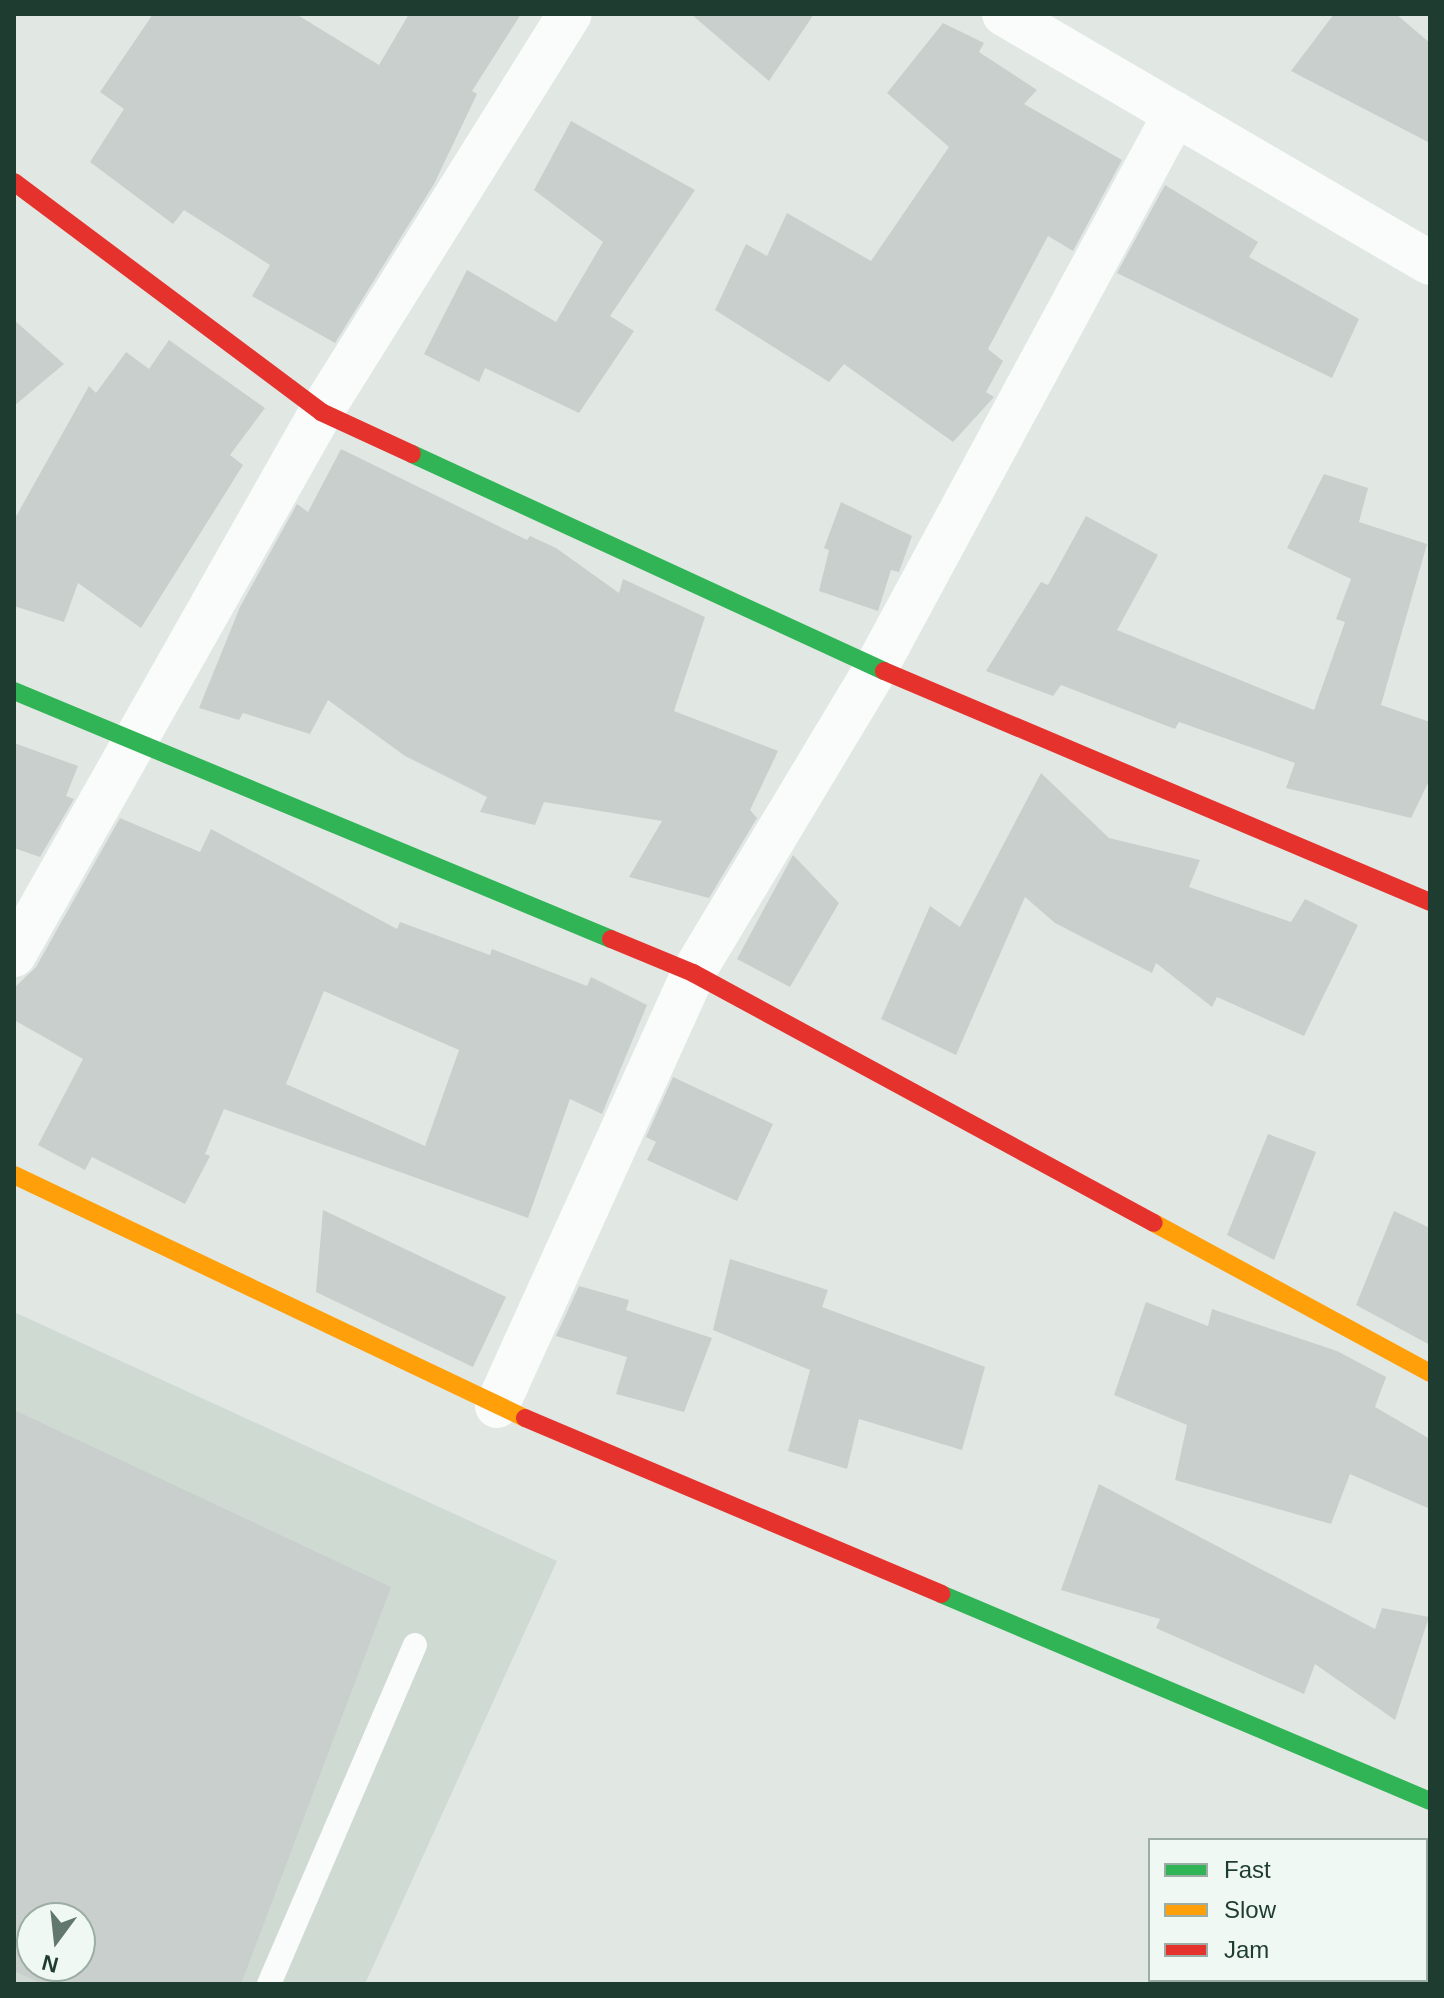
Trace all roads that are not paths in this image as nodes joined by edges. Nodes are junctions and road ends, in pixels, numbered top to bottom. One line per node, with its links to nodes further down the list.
1 (570, 14): 6 (street)
2 (1004, 14): 3 (street)
3 (1175, 114): 5 (street); 7 (street)
4 (14, 182): 6 (street)
5 (1430, 263)
6 (321, 412): 7 (street); 9 (street)
7 (876, 668): 10 (street); 12 (street)
8 (14, 691): 9 (street)
9 (136, 737): 11 (street); 12 (street)
10 (1430, 902)
11 (14, 955)
12 (693, 973): 14 (street); 15 (street)
13 (14, 1175): 15 (street)
14 (1430, 1373)
15 (497, 1406): 17 (street)
16 (415, 1645): 18 (lane)
17 (1430, 1801)
18 (269, 1984)

